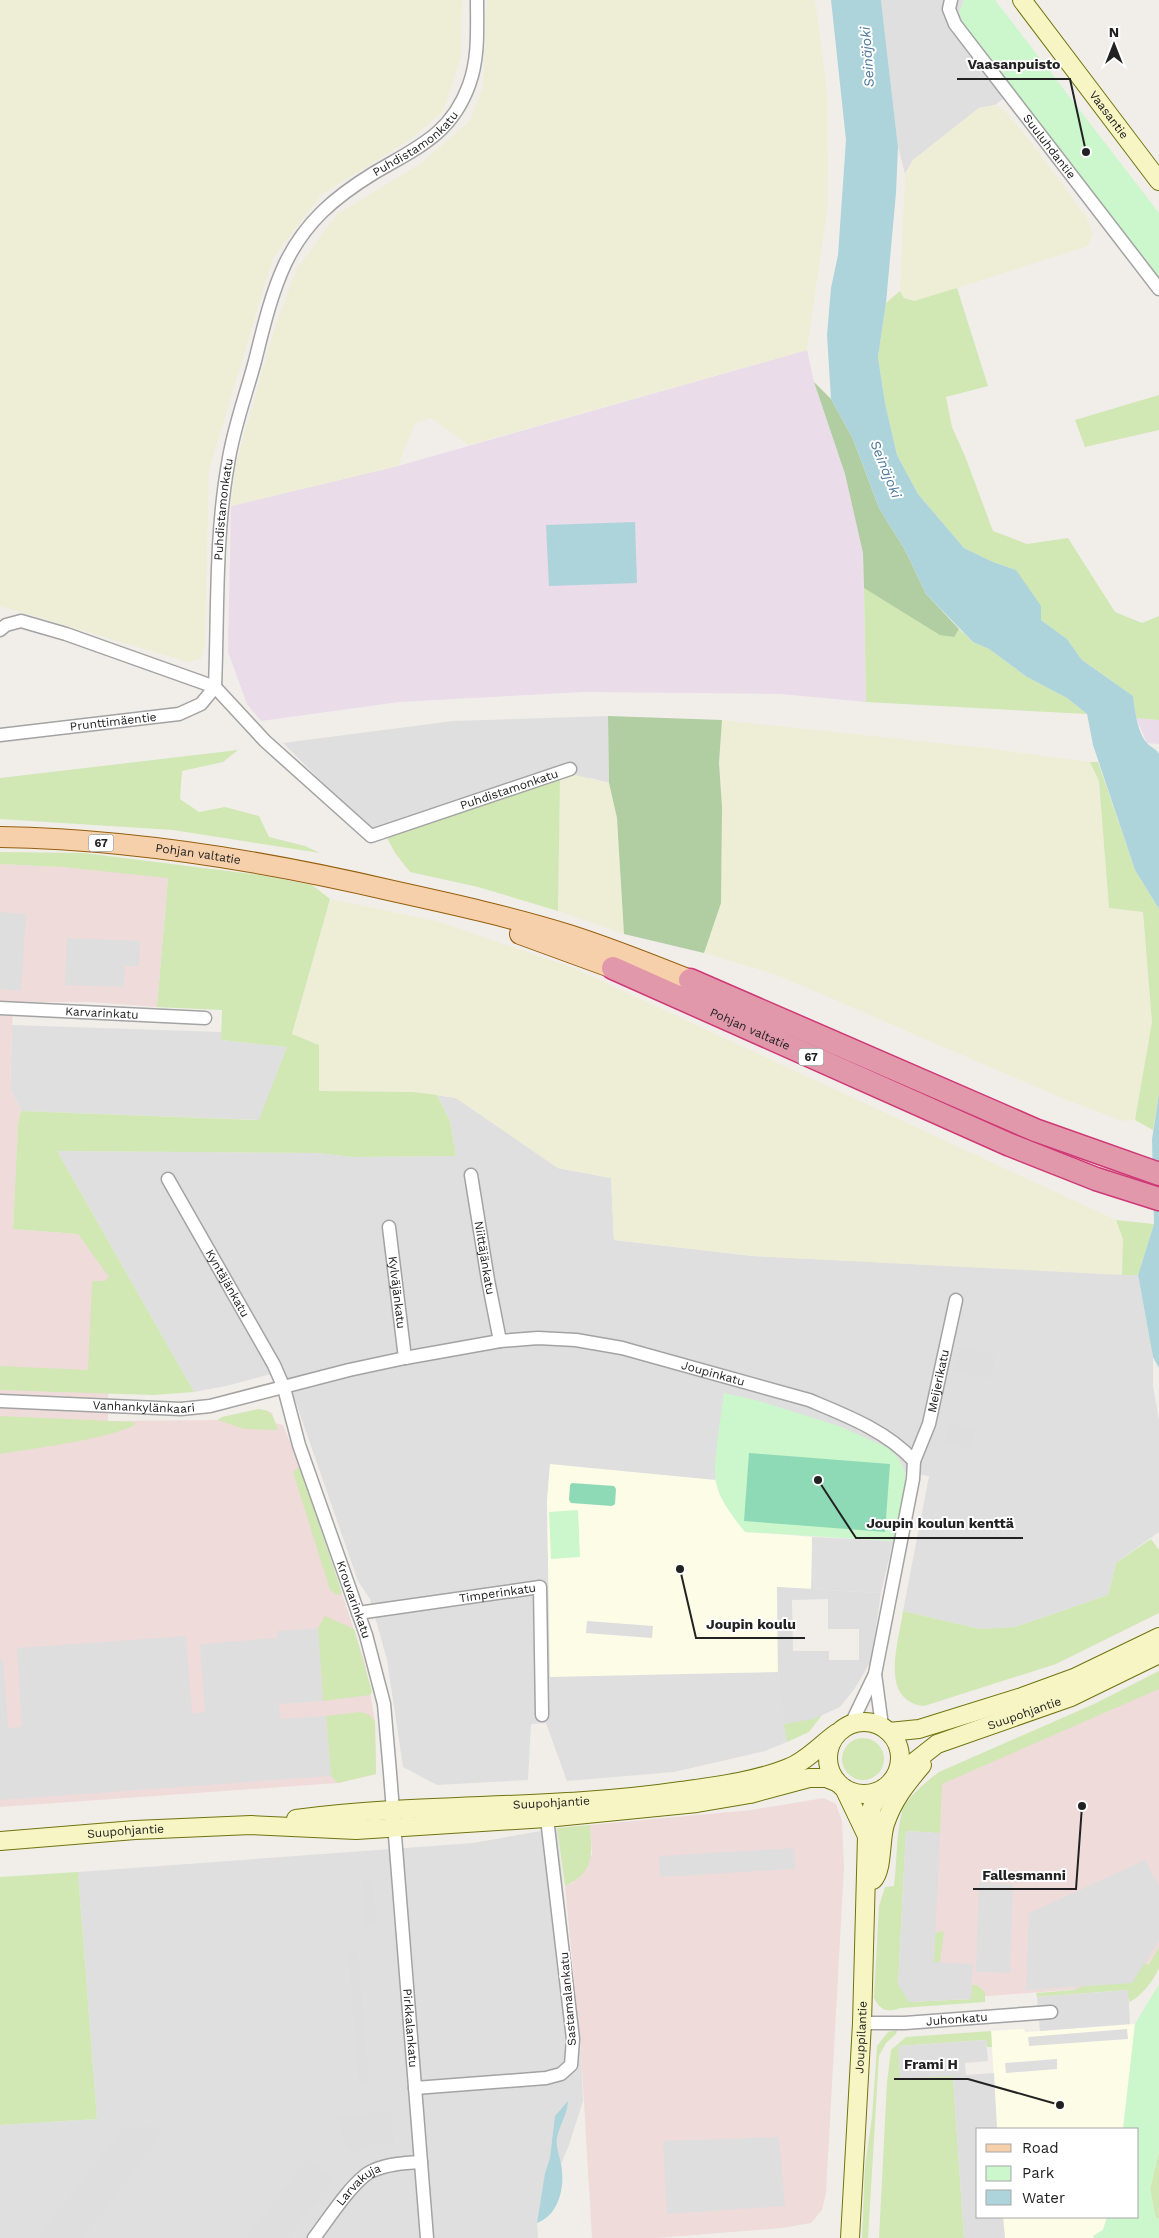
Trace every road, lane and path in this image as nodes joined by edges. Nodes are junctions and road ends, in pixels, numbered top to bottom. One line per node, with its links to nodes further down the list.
1 (477, 0): 7 (street, Puhdistamonkatu)
2 (951, 0): 5 (street, Suuluhdantie)
3 (1022, 0): 4 (main road, Vaasantie)
4 (1159, 180)
5 (1159, 289)
6 (0, 630): 7 (street)
7 (215, 687): 8 (street, Prunttimäentie); 9 (street, Puhdistamonkatu)
8 (0, 735)
9 (570, 769)
10 (0, 837): 11 (main road, Pohjan valtatie / 67)
11 (393, 891): 12 (main road, Pohjan valtatie / 67); 13 (main road, Pohjan valtatie / 67)
12 (613, 968): 21 (highway, Pohjan valtatie / 67)
13 (690, 980): 16 (highway, Pohjan valtatie / 67)
14 (0, 1008): 15 (street, Karvarinkatu)
15 (205, 1018)
16 (1131, 1159): 17 (highway); 18 (highway, Pohjan valtatie / 67)
17 (1159, 1160)
18 (1159, 1174)
19 (471, 1175): 26 (street, Niittäjänkatu)
20 (168, 1179): 28 (street, Kyntäjänkatu)
21 (1123, 1194): 22 (highway); 23 (highway)
22 (1159, 1199)
23 (1159, 1213)
24 (389, 1227): 27 (street, Kylväjänkatu)
25 (956, 1300): 30 (street, Meijerikatu)
26 (500, 1341): 27 (street, Joupinkatu); 30 (street, Joupinkatu)
27 (405, 1358): 28 (street, Joupinkatu)
28 (284, 1388): 29 (street, Vanhankylänkaari); 31 (street, Krouvarinkatu)
29 (0, 1401)
30 (914, 1461): 34 (street)
31 (358, 1613): 35 (street, Timperinkatu); 43 (street, Krouvarinkatu)
32 (1159, 1637): 37 (main road, Suupohjantie)
33 (1159, 1654): 38 (main road, Suupohjantie)
34 (876, 1674): 36 (street); 37 (street)
35 (542, 1715)
36 (844, 1729): 37 (main road); 40 (main road); 42 (main road, Suupohjantie)
37 (885, 1729): 39 (main road)
38 (976, 1732): 39 (main road, Suupohjantie); 46 (main road)
39 (895, 1777): 41 (main road)
40 (841, 1786): 41 (main road); 42 (main road, Suupohjantie); 44 (main road, Jouppilantie)
41 (882, 1790): 44 (main road, Jouppilantie)
42 (546, 1810): 43 (main road, Suupohjantie); 49 (street, Sastamalankatu)
43 (393, 1818): 45 (main road, Suupohjantie); 49 (street, Pirkkalankatu)
44 (867, 1836): 46 (main road, Jouppilantie)
45 (0, 1841)
46 (867, 1886): 48 (main road, Jouppilantie)
47 (1051, 2012): 48 (street, Juhonkatu)
48 (862, 2024): 53 (main road, Jouppilantie)
49 (415, 2088): 50 (street, Pirkkalankatu)
50 (421, 2162): 51 (street, Larvakuja); 52 (street, Pirkkalankatu)
51 (314, 2238)
52 (427, 2238)
53 (850, 2238)

